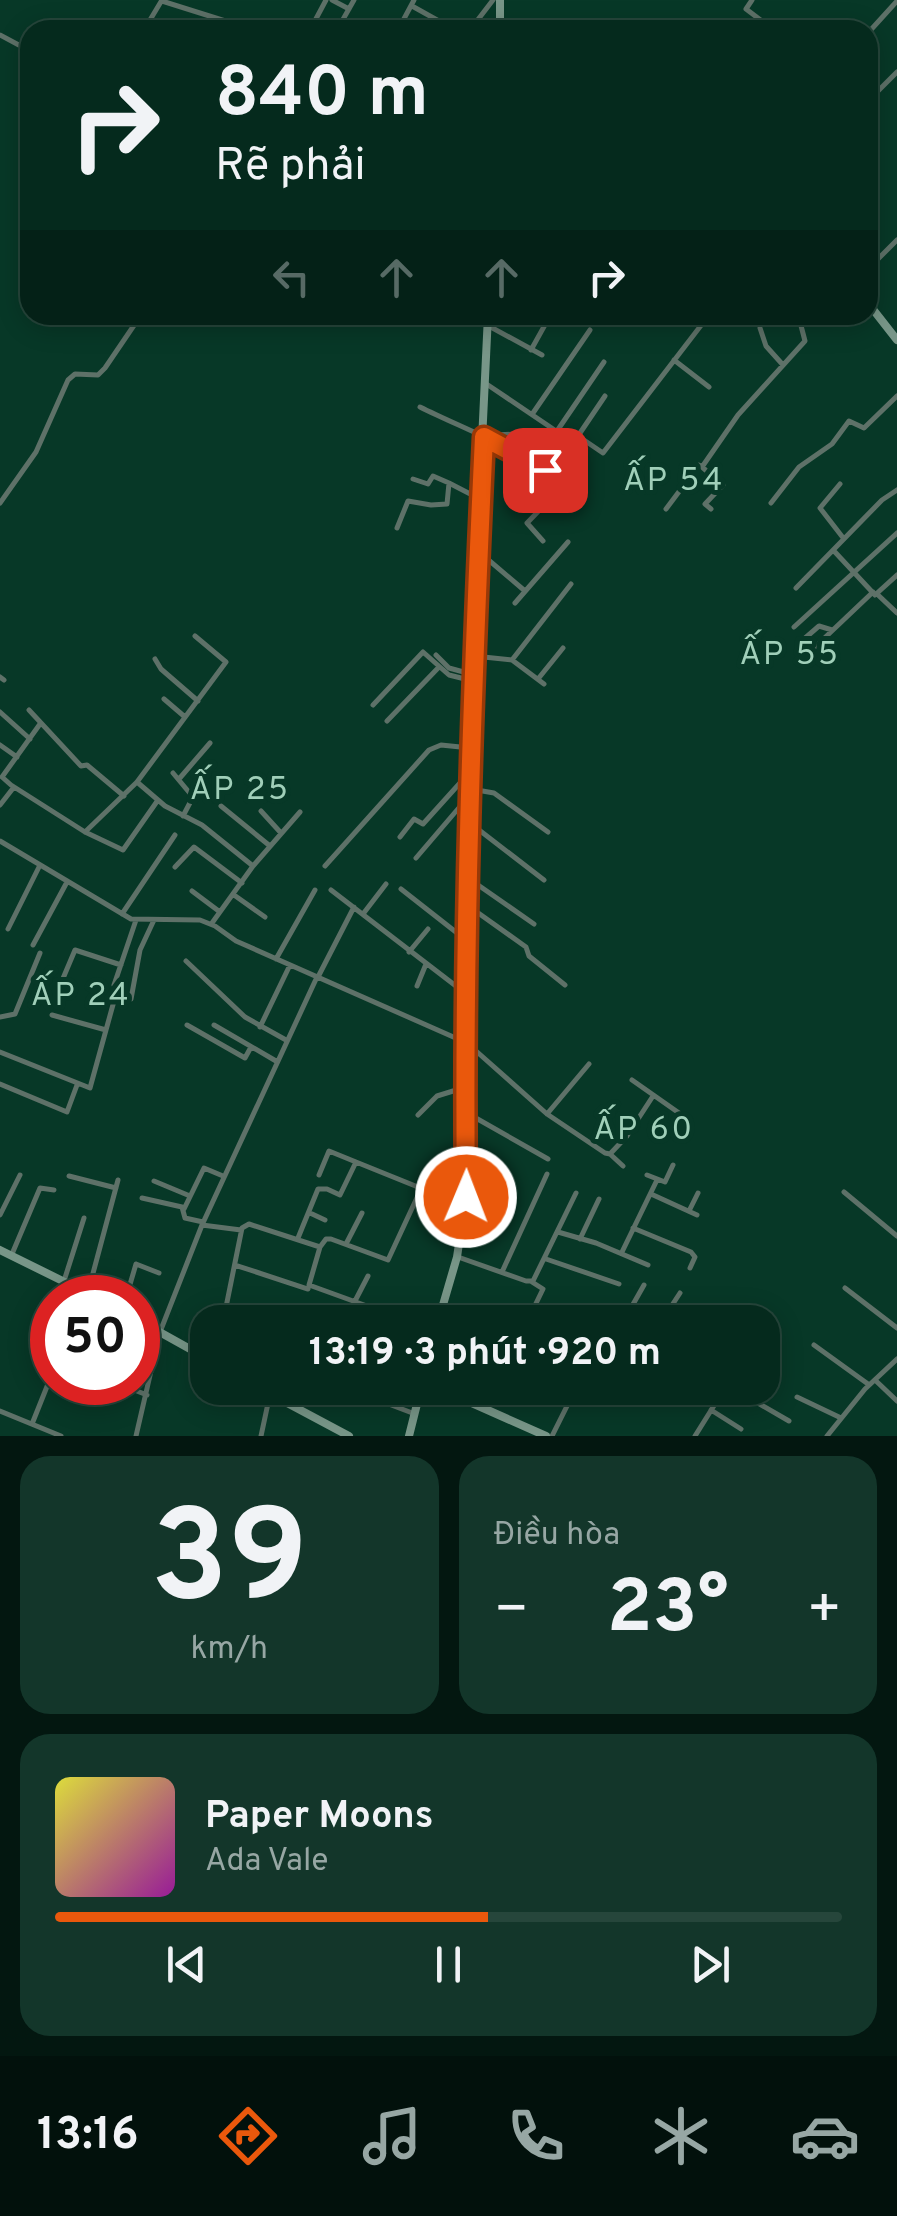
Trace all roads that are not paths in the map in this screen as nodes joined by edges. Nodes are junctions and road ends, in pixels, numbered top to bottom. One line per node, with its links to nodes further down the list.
1 (162, 0): 9 (street)
2 (329, 0): 8 (street)
3 (354, 0): 8 (street)
4 (497, 0): 12 (street)
5 (752, 0): 13 (street)
6 (897, 1): 14 (street)
7 (413, 3): 11 (street)
8 (349, 9): 10 (street)
9 (218, 20)
10 (343, 20)
11 (439, 20)
12 (479, 20)
13 (761, 20)
14 (878, 22)
15 (897, 72): 16 (street)
16 (878, 90)
17 (897, 240): 18 (street)
18 (878, 259)
19 (878, 316): 28 (main road)
20 (134, 325): 50 (street)
21 (487, 325): 34 (main road)
22 (494, 325): 29 (street)
23 (545, 325): 29 (street)
24 (701, 325): 31 (street)
25 (802, 325): 33 (street)
26 (760, 328): 33 (street)
27 (590, 330): 39 (street)
28 (897, 340)
29 (532, 350): 30 (street)
30 (542, 355)
31 (674, 360): 35 (street); 42 (street)
32 (604, 362): 40 (street)
33 (784, 365): 44 (street)
34 (485, 383): 39 (street); 43 (main road)
35 (708, 387)
36 (604, 396): 42 (street)
37 (897, 396): 51 (street)
38 (420, 407): 43 (street)
39 (532, 413): 40 (street)
40 (557, 431): 42 (street)
41 (516, 434): 43 (street)
42 (578, 436)
43 (487, 439): 49 (main road); 57 (street)
44 (702, 468): 52 (street); 53 (street)
45 (414, 478): 46 (street)
46 (449, 483): 49 (street); 54 (street)
47 (840, 484): 56 (street)
48 (897, 490): 56 (street)
49 (481, 500): 59 (main road)
50 (0, 503)
51 (771, 503)
52 (666, 508)
53 (711, 510)
54 (396, 528)
55 (897, 533): 61 (street)
56 (844, 539): 60 (street)
57 (543, 541)
58 (568, 542): 65 (street)
59 (478, 551): 65 (street); 76 (main road)
60 (834, 551): 61 (street); 64 (street)
61 (854, 572): 66 (street); 69 (street)
62 (897, 575): 66 (street)
63 (571, 584): 78 (street)
64 (796, 588)
65 (525, 592): 67 (street)
66 (875, 593): 68 (street); 70 (street)
67 (515, 603)
68 (897, 613)
69 (794, 627)
70 (832, 630): 72 (street); 73 (street)
71 (195, 636): 82 (street)
72 (804, 638)
73 (815, 646)
74 (563, 648): 78 (street)
75 (436, 655): 80 (street)
76 (474, 656): 78 (street); 80 (main road)
77 (155, 659): 82 (street)
78 (512, 660)
79 (439, 666): 80 (street); 83 (street); 87 (street)
80 (474, 678): 92 (main road)
81 (164, 700): 86 (street)
82 (198, 701): 86 (street)
83 (373, 705)
84 (29, 710): 88 (street)
85 (0, 712): 89 (street)
86 (186, 718): 97 (street)
87 (386, 721)
88 (40, 724): 89 (street); 100 (street)
89 (30, 738): 93 (street)
90 (210, 743): 96 (street)
91 (0, 745): 93 (street)
92 (473, 748): 94 (main road); 118 (street)
93 (17, 757): 98 (street)
94 (472, 770): 99 (main road); 112 (street)
95 (173, 772): 96 (street)
96 (179, 779): 106 (street)
97 (136, 782): 100 (street); 101 (street)
98 (14, 786): 102 (street); 108 (street)
99 (471, 792): 107 (main road); 109 (street); 115 (street)
100 (124, 796): 108 (street)
101 (158, 800): 106 (street); 108 (street)
102 (0, 805)
103 (221, 806): 114 (street)
104 (261, 811): 110 (street)
105 (300, 812): 110 (street)
106 (183, 816): 117 (street)
107 (470, 823): 120 (main road); 121 (street)
108 (85, 832)
109 (548, 832)
110 (281, 833): 114 (street)
111 (176, 835): 133 (street)
112 (400, 836)
113 (0, 840): 116 (street)
114 (270, 846): 117 (street)
115 (416, 858)
116 (40, 865): 122 (street); 140 (street)
117 (253, 866): 123 (street)
118 (326, 866)
119 (176, 867): 123 (street)
120 (468, 878): 130 (main road); 139 (street)
121 (544, 880)
122 (67, 882): 133 (street); 143 (street)
123 (242, 883): 129 (street)
124 (386, 884): 134 (street)
125 (402, 889): 142 (street)
126 (315, 890): 146 (street)
127 (331, 890): 131 (street)
128 (192, 891): 132 (street)
129 (234, 894): 132 (street); 135 (street)
130 (467, 905): 142 (main road); 152 (street)
131 (354, 907): 134 (street); 151 (street)
132 (220, 912): 138 (street)
133 (122, 914): 136 (street)
134 (362, 914): 145 (street)
135 (265, 917)
136 (136, 920): 137 (street); 149 (street)
137 (154, 920): 138 (street); 156 (street)
138 (212, 924): 146 (street)
139 (534, 924)
140 (8, 928)
141 (428, 929): 145 (street)
142 (467, 941): 155 (main road)
143 (34, 945)
144 (40, 952): 160 (street)
145 (410, 952): 148 (street)
146 (276, 959): 150 (street)
147 (186, 961): 163 (street)
148 (426, 964): 154 (street); 155 (street)
149 (121, 965): 153 (street); 158 (street)
150 (290, 965): 151 (street); 163 (street)
151 (317, 977): 165 (street); 166 (street)
152 (564, 984)
153 (114, 985)
154 (417, 986)
155 (468, 994): 166 (main road)
156 (131, 998)
157 (114, 1001): 164 (street)
158 (53, 1002)
159 (52, 1014): 164 (street)
160 (0, 1017)
161 (214, 1024): 167 (street)
162 (187, 1025): 167 (street)
163 (260, 1027): 165 (street)
164 (107, 1030): 173 (street)
165 (286, 1040): 169 (street)
166 (468, 1043): 174 (main road); 178 (street)
167 (252, 1047): 169 (street)
168 (0, 1052): 173 (street)
169 (276, 1061): 190 (street)
170 (589, 1064): 178 (street)
171 (632, 1080): 175 (street)
172 (0, 1084): 173 (street)
173 (77, 1084)
174 (468, 1086): 176 (main road); 179 (street)
175 (653, 1096): 177 (street); 180 (street)
176 (468, 1113): 181 (street); 204 (main road)
177 (679, 1113)
178 (547, 1114): 180 (street)
179 (418, 1116)
180 (610, 1154): 184 (street)
181 (548, 1159)
182 (356, 1162): 187 (street); 194 (street); 208 (street)
183 (673, 1164): 191 (street)
184 (623, 1166)
185 (546, 1174): 230 (street)
186 (20, 1175): 196 (street)
187 (319, 1175)
188 (648, 1175): 191 (street)
189 (69, 1176): 234 (street)
190 (223, 1176): 201 (street); 213 (street)
191 (658, 1180): 200 (street)
192 (154, 1181): 201 (street)
193 (0, 1185): 196 (street)
194 (421, 1189): 204 (street); 220 (street)
195 (54, 1190): 224 (street)
196 (12, 1191): 210 (street)
197 (844, 1192): 217 (street)
198 (576, 1193): 216 (street)
199 (698, 1193): 206 (street)
200 (651, 1194): 206 (street); 214 (street)
201 (190, 1196): 205 (street)
202 (142, 1198): 205 (street)
203 (599, 1198): 219 (street)
204 (465, 1206): 225 (main road)
205 (184, 1208): 213 (street)
206 (689, 1211): 209 (street)
207 (362, 1212): 220 (street)
208 (310, 1213): 212 (street); 218 (street)
209 (696, 1214)
210 (0, 1215)
211 (84, 1218): 233 (street)
212 (325, 1220)
213 (203, 1223): 215 (street); 251 (street)
214 (633, 1228): 223 (street); 229 (street)
215 (241, 1230): 218 (street); 227 (street)
216 (558, 1232): 219 (street); 226 (street)
217 (897, 1236)
218 (298, 1238): 221 (street)
219 (580, 1238): 223 (street)
220 (346, 1244): 221 (street)
221 (320, 1246): 243 (street)
222 (0, 1250): 224 (main road)
223 (622, 1252): 228 (street)
224 (12, 1256): 232 (main road)
225 (457, 1257): 230 (street); 246 (main road)
226 (546, 1259): 237 (street); 238 (street)
227 (236, 1264): 241 (street); 244 (street)
228 (648, 1265)
229 (690, 1268)
230 (502, 1272): 237 (street)
231 (159, 1273): 235 (street)
232 (52, 1275)
233 (66, 1275)
234 (91, 1275)
235 (133, 1275)
236 (368, 1276): 243 (street)
237 (529, 1281): 247 (street)
238 (619, 1284)
239 (644, 1285): 248 (street)
240 (845, 1288): 250 (street)
241 (308, 1289)
242 (680, 1293): 249 (street)
243 (355, 1301): 245 (street)
244 (228, 1305)
245 (366, 1305)
246 (443, 1305)
247 (536, 1305)
248 (633, 1305)
249 (672, 1305)
250 (897, 1328)
251 (160, 1332): 253 (main road)
252 (814, 1345): 255 (street)
253 (190, 1350)
254 (897, 1359): 255 (street)
255 (872, 1383): 257 (street); 271 (street)
256 (797, 1398): 271 (street)
257 (897, 1401)
258 (40, 1405): 273 (street)
259 (144, 1405): 276 (street)
260 (267, 1405): 277 (street)
261 (291, 1405): 278 (main road)
262 (391, 1405): 270 (street)
263 (417, 1405): 270 (main road)
264 (477, 1405): 280 (main road)
265 (566, 1405): 280 (street)
266 (716, 1405): 268 (street)
267 (760, 1405): 272 (street)
268 (712, 1410): 274 (street); 281 (street)
269 (0, 1411): 273 (street)
270 (415, 1414): 279 (main road)
271 (840, 1418): 282 (street)
272 (789, 1421)
273 (32, 1424): 275 (street)
274 (741, 1429)
275 (62, 1436)
276 (136, 1436)
277 (260, 1436)
278 (350, 1436)
279 (409, 1436)
280 (549, 1436)
281 (696, 1436)
282 (827, 1436)

